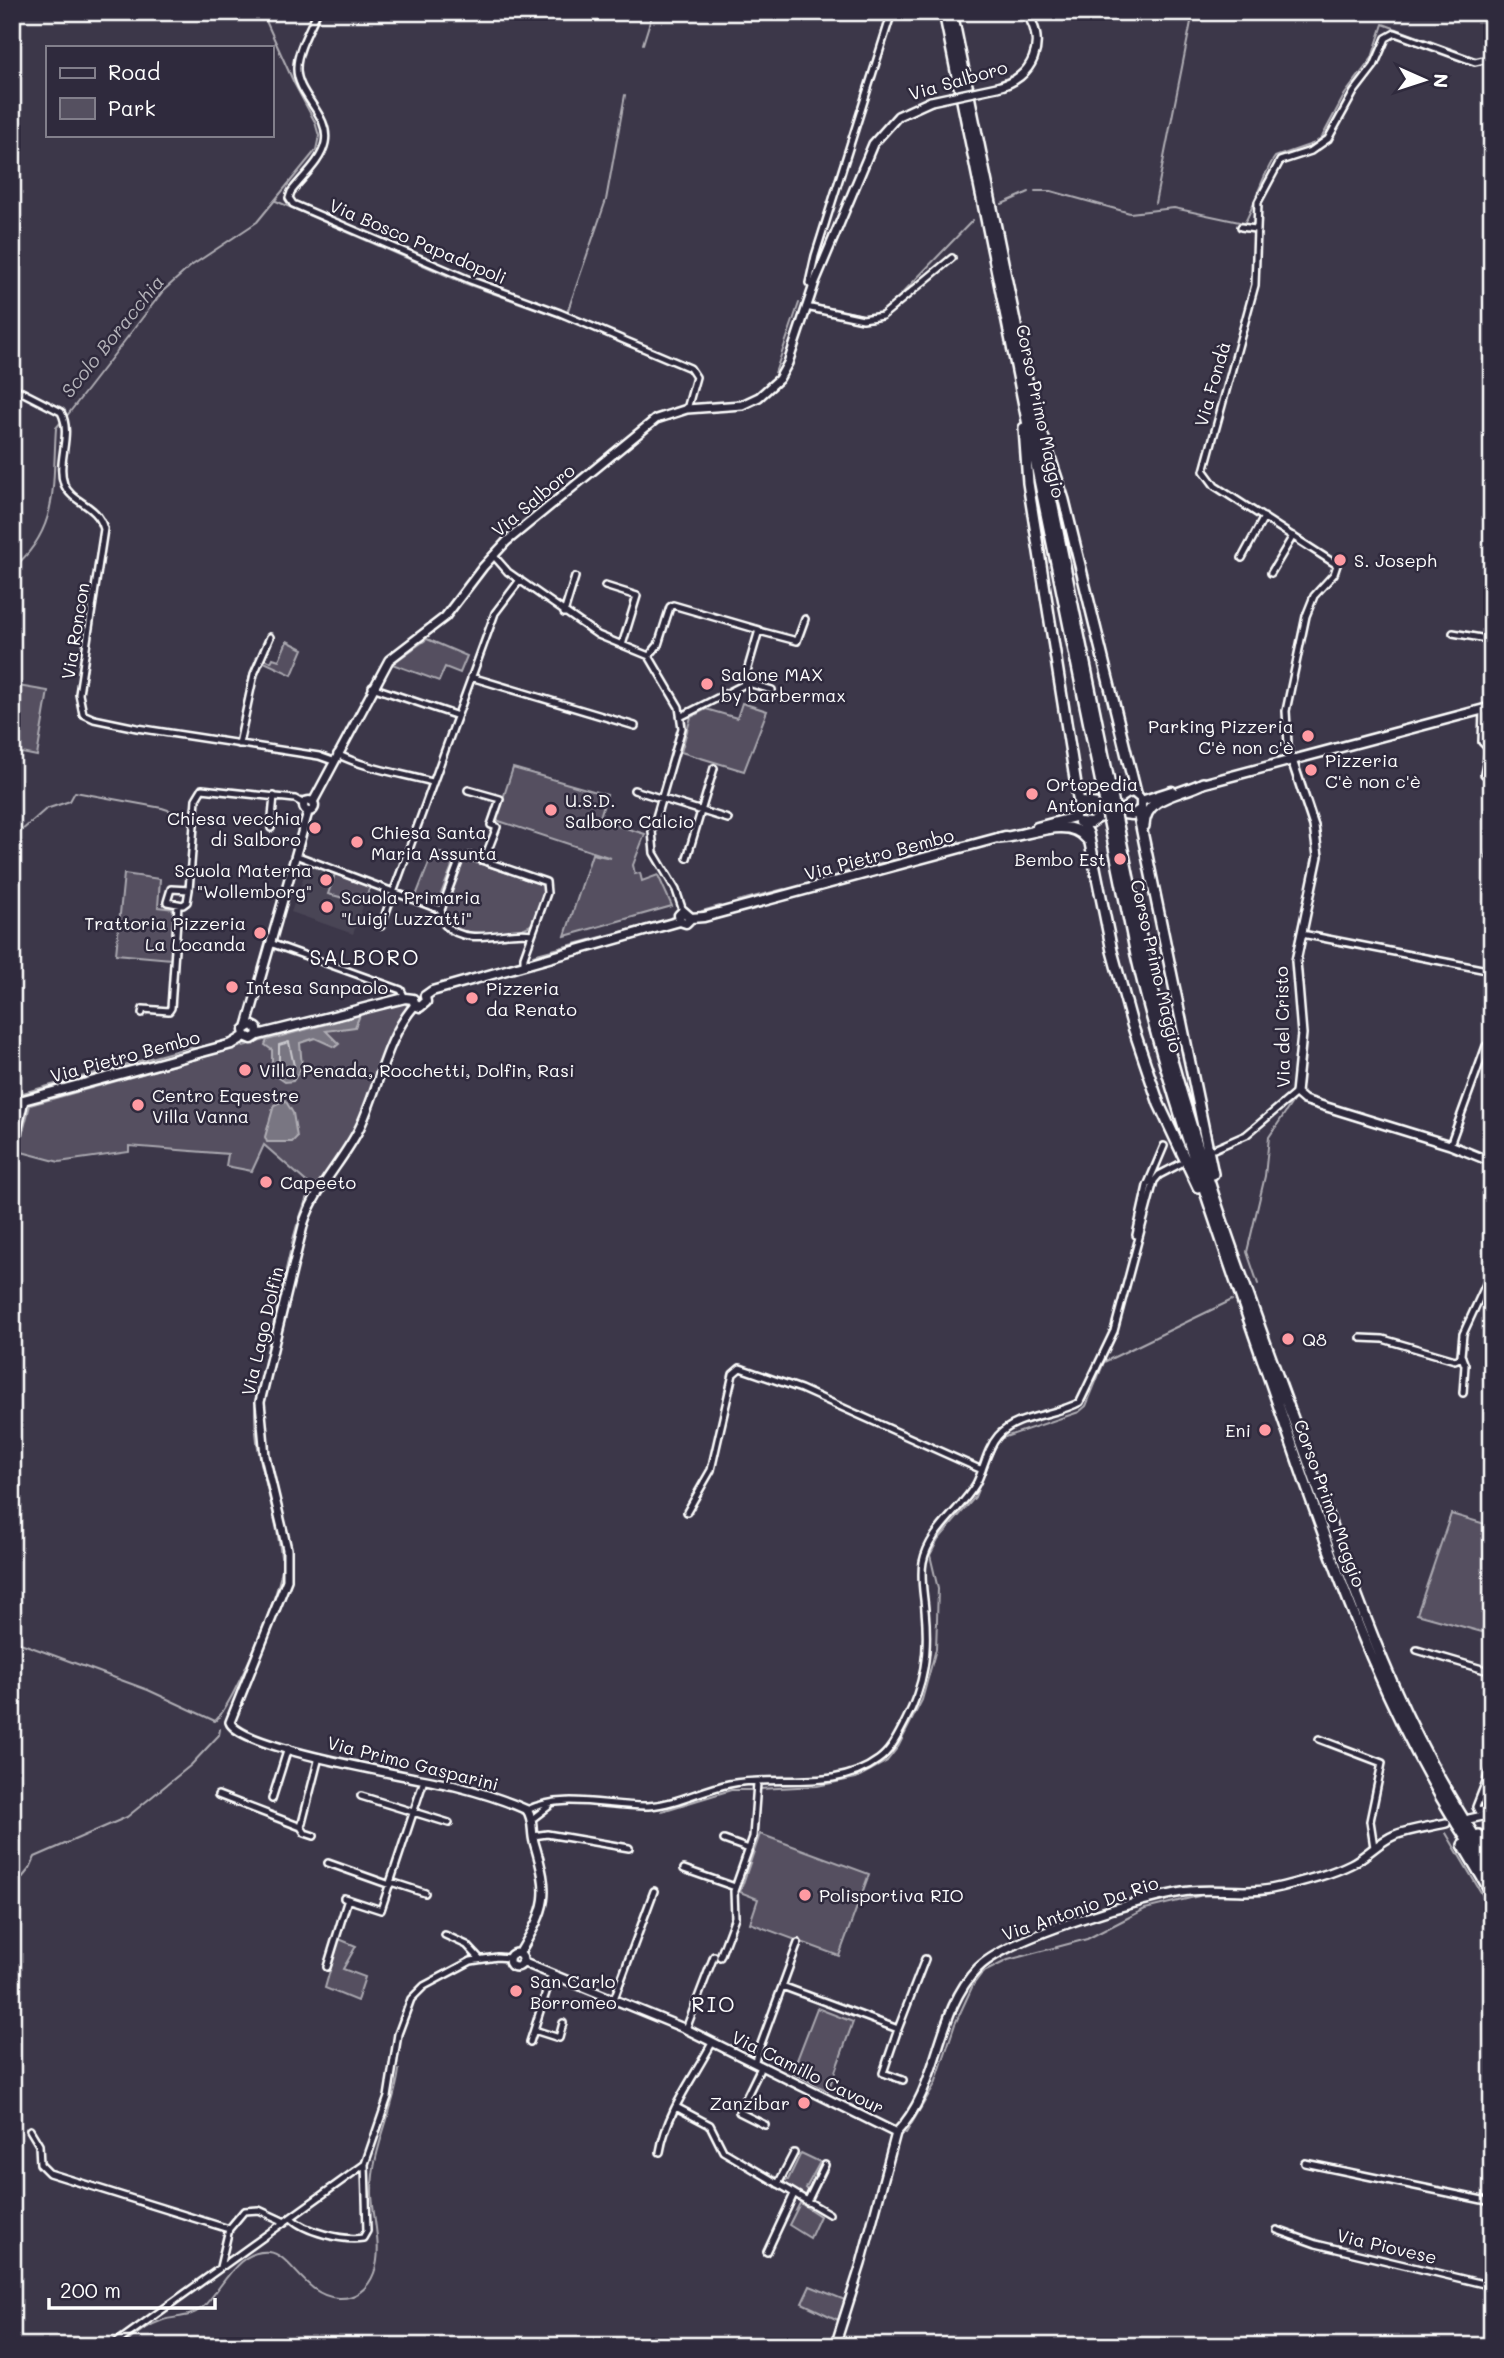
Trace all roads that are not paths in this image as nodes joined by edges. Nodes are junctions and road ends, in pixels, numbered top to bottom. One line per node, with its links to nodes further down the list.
1 (317, 12): 14 (street, Via Bosco Papadopoli)
2 (892, 12): 10 (street, Via Salboro)
3 (944, 12): 12 (highway, Corso Primo Maggio)
4 (952, 12): 12 (highway, Corso Primo Maggio)
5 (1026, 12): 10 (street, Via Salboro, bridge)
6 (1492, 58): 8 (street)
7 (1241, 227): 8 (street)
8 (1255, 229): 15 (street, Via Fondà)
9 (952, 258): 11 (street)
10 (813, 287): 11 (street, Via Salboro)
11 (806, 307): 14 (street, Via Salboro)
12 (1021, 370): 49 (highway); 53 (highway); 75 (highway, Corso Primo Maggio, bridge)
13 (12, 387): 39 (street, Via Roncon)
14 (687, 409): 17 (street, Via Salboro)
15 (1264, 517): 16 (street, Via Fondà); 18 (street)
16 (1293, 536): 19 (street); 41 (street, Via Fondà)
17 (493, 555): 21 (street); 33 (street, Via Salboro)
18 (1242, 558)
19 (1271, 573)
20 (575, 577): 23 (street)
21 (520, 580): 23 (street); 31 (street)
22 (605, 586): 29 (street)
23 (564, 613): 29 (street)
24 (805, 619): 25 (street)
25 (759, 631): 30 (street); 32 (street)
26 (1453, 633): 28 (street)
27 (270, 637): 39 (street)
28 (1492, 640)
29 (622, 645): 30 (street)
30 (649, 656): 37 (street)
31 (471, 677): 36 (street); 38 (street)
32 (745, 682): 34 (street); 37 (street)
33 (372, 687): 36 (street); 40 (street, Via Salboro)
34 (772, 690)
35 (1487, 708): 41 (main road); 43 (street)
36 (455, 715): 44 (street)
37 (682, 716): 50 (street)
38 (635, 726)
39 (239, 744): 40 (street, Via Roncon)
40 (335, 758): 44 (street, Via Roncon); 51 (street, Via Salboro)
41 (1290, 760): 45 (main road); 73 (street, Via del Cristo)
42 (714, 768): 54 (street)
43 (1484, 774)
44 (432, 782): 67 (street)
45 (1203, 783): 49 (main road); 59 (highway)
46 (467, 790): 65 (street)
47 (634, 790): 50 (street)
48 (274, 796): 52 (street); 60 (street); 66 (street)
49 (1139, 797): 53 (main road); 56 (main road)
50 (661, 798): 54 (street); 70 (street)
51 (313, 802): 52 (street); 55 (street, Via Salboro)
52 (304, 804): 55 (street)
53 (1079, 804): 58 (main road)
54 (701, 810): 57 (street); 64 (street)
55 (308, 812): 63 (street, Via Salboro)
56 (1138, 812): 58 (main road, Via Pietro Bembo); 59 (highway)
57 (728, 819)
58 (1079, 820): 61 (main road, Via Pietro Bembo); 62 (highway)
59 (1143, 827): 94 (highway)
60 (271, 828)
61 (999, 838): 62 (highway); 70 (main road, Via Pietro Bembo)
62 (1088, 840): 95 (highway)
63 (298, 856): 67 (street); 74 (street, Via Salboro)
64 (687, 858)
65 (484, 860): 69 (street); 72 (street)
66 (189, 890): 68 (street); 68 (street)
67 (393, 891): 69 (street); 71 (street)
68 (178, 905): 80 (street)
69 (441, 910): 72 (street)
70 (687, 915): 76 (main road)
71 (381, 926)
72 (532, 934): 76 (street)
73 (1302, 934): 77 (street); 85 (street, Via del Cristo)
74 (270, 943): 78 (street); 79 (street, Via Salboro)
75 (1140, 954): 94 (highway, Corso Primo Maggio); 95 (highway, Corso Primo Maggio)
76 (524, 966): 78 (main road, Via Pietro Bembo)
77 (1492, 971)
78 (411, 1000): 82 (main road, Via Pietro Bembo); 105 (street, Via Lago Dolfin)
79 (253, 1011): 81 (street, Via Salboro); 82 (street, Via Salboro)
80 (142, 1013)
81 (247, 1026): 82 (main road, Via Pietro Bembo); 83 (main road)
82 (257, 1032): 83 (main road, Via Pietro Bembo)
83 (245, 1036): 86 (main road, Via Pietro Bembo)
84 (1486, 1045): 88 (street)
85 (1296, 1093): 88 (street, Via del Cristo); 90 (street)
86 (25, 1100): 87 (main road, Via Pietro Bembo); 91 (street)
87 (12, 1103)
88 (1450, 1145): 92 (street, Via del Cristo)
89 (1164, 1146): 96 (street)
90 (1214, 1149)
91 (12, 1158)
92 (1492, 1162)
93 (1180, 1164): 96 (street)
94 (1221, 1214): 110 (highway, Corso Primo Maggio)
95 (1221, 1239): 110 (highway, Corso Primo Maggio)
96 (1138, 1241): 101 (street)
97 (1492, 1271): 99 (street)
98 (1361, 1338): 99 (street)
99 (1462, 1357): 100 (street)
100 (1463, 1393)
101 (982, 1470): 102 (street); 112 (street)
102 (687, 1512)
103 (1417, 1650): 104 (street)
104 (1492, 1672)
105 (230, 1722): 107 (street, Via Primo Gasparini)
106 (1319, 1739): 129 (street)
107 (288, 1748): 108 (street, Via Primo Gasparini); 115 (street)
108 (319, 1757): 111 (street, Via Primo Gasparini); 125 (street)
109 (1492, 1766): 117 (street)
110 (1434, 1778): 132 (highway); 133 (highway, Corso Primo Maggio); 136 (highway, Corso Primo Maggio); 141 (highway)
111 (425, 1780): 118 (street, Via Primo Gasparini); 119 (street)
112 (757, 1787): 116 (street); 131 (street)
113 (218, 1795): 125 (street)
114 (361, 1796): 119 (street)
115 (272, 1799)
116 (550, 1805): 118 (street); 121 (street)
117 (1492, 1808)
118 (527, 1810): 121 (street)
119 (414, 1813): 124 (street); 137 (street)
120 (1492, 1814): 122 (street)
121 (532, 1819): 127 (street)
122 (1469, 1819)
123 (1446, 1823): 129 (street, Via Antonio Da Rio)
124 (449, 1824)
125 (301, 1827): 126 (street)
126 (314, 1836)
127 (533, 1836): 130 (street); 146 (street)
128 (724, 1840): 131 (street)
129 (1374, 1847): 163 (street, Via Antonio Da Rio)
130 (629, 1849)
131 (749, 1849): 138 (street)
132 (1492, 1850)
133 (1492, 1862)
134 (328, 1863): 137 (street)
135 (684, 1869): 138 (street)
136 (1492, 1877)
137 (391, 1884): 140 (street); 148 (street)
138 (735, 1887): 153 (street)
139 (654, 1891): 151 (street)
140 (425, 1893)
141 (1492, 1894)
142 (445, 1935): 144 (street)
143 (798, 1943): 150 (street)
144 (480, 1958): 145 (street); 167 (street)
145 (509, 1958): 146 (street)
146 (520, 1958): 149 (street, Via Camillo Cavour)
147 (925, 1959): 154 (street)
148 (327, 1967)
149 (552, 1974): 151 (street, Via Camillo Cavour); 155 (street)
150 (782, 1986): 154 (street); 158 (street)
151 (614, 1999): 153 (street, Via Camillo Cavour)
152 (563, 2023): 155 (street)
153 (686, 2029): 157 (street, Via Camillo Cavour)
154 (898, 2029): 159 (street)
155 (534, 2030): 156 (street)
156 (530, 2042)
157 (712, 2043): 158 (street, Via Camillo Cavour); 160 (street)
158 (758, 2065): 161 (street); 163 (street, Via Camillo Cavour)
159 (903, 2080)
160 (676, 2107): 164 (street); 169 (street)
161 (765, 2125)
162 (30, 2130): 175 (street)
163 (896, 2133): 181 (street, Via Antonio Da Rio)
164 (660, 2152)
165 (794, 2153): 169 (street)
166 (1305, 2163): 172 (street)
167 (365, 2164): 174 (street); 174 (street)
168 (825, 2165): 171 (street)
169 (778, 2184): 170 (street)
170 (794, 2194): 171 (street); 177 (street)
171 (807, 2202): 173 (street)
172 (1492, 2202)
173 (829, 2214)
174 (288, 2220): 175 (street); 178 (street)
175 (229, 2230): 178 (street)
176 (1277, 2230): 179 (street, Via Piovese)
177 (767, 2252)
178 (220, 2267): 180 (street)
179 (1492, 2286)
180 (112, 2346)
181 (835, 2346)

